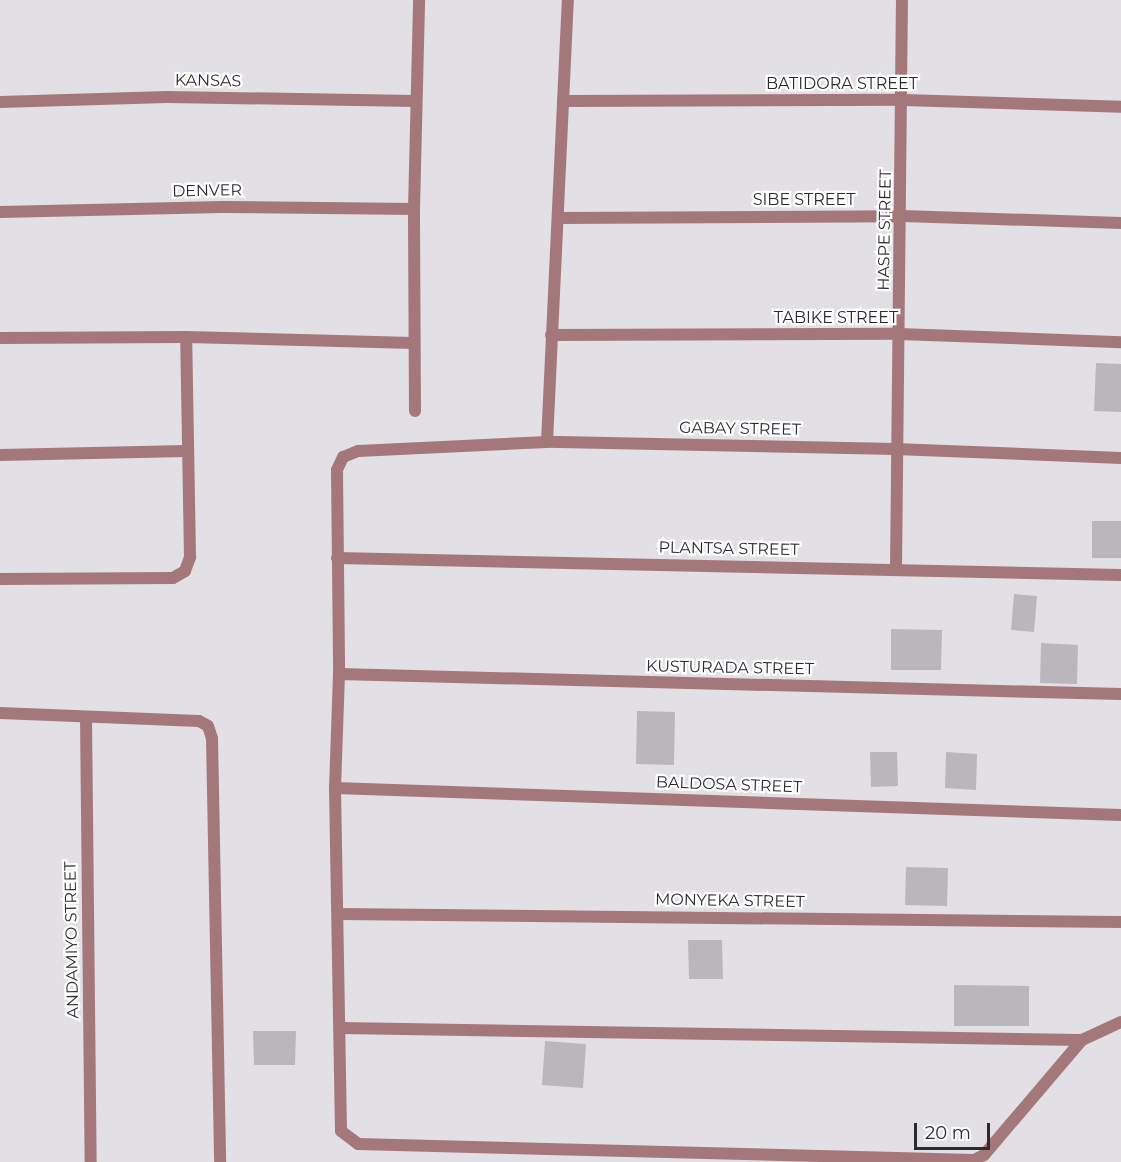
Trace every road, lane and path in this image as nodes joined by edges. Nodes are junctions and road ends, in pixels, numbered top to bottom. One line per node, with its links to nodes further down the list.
1 (419, 0): 5 (street)
2 (568, 0): 6 (street)
3 (902, 0): 4 (street, HASPE STREET)
4 (903, 100): 6 (street, BATIDORA STREET); 8 (street, BATIDORA STREET); 11 (street, HASPE STREET)
5 (415, 101): 7 (street, KANSAS); 9 (street)
6 (563, 101): 12 (street)
7 (0, 102)
8 (1121, 107)
9 (414, 209): 10 (street, DENVER); 19 (street)
10 (0, 212)
11 (902, 216): 12 (street, SIBE STREET); 13 (street, SIBE STREET); 14 (street, HASPE STREET)
12 (558, 218): 15 (street)
13 (1121, 224)
14 (899, 334): 15 (street, TABIKE STREET); 18 (street, TABIKE STREET); 22 (street, HASPE STREET)
15 (551, 335): 21 (street)
16 (186, 337): 17 (street); 19 (street); 23 (street)
17 (0, 338)
18 (1121, 342)
19 (413, 344): 20 (street)
20 (415, 411)
21 (547, 442): 22 (street, GABAY STREET); 26 (street, GABAY STREET)
22 (895, 449): 25 (street, GABAY STREET); 27 (street, HASPE STREET)
23 (186, 451): 24 (street); 29 (street)
24 (0, 455)
25 (1121, 458)
26 (337, 558): 27 (street, PLANTSA STREET); 30 (street)
27 (896, 569): 28 (street, PLANTSA STREET)
28 (1121, 575)
29 (0, 579)
30 (339, 674): 31 (street, KUSTURADA STREET); 34 (street)
31 (1121, 694)
32 (0, 713): 33 (street)
33 (86, 717): 41 (street, ANDAMIYO STREET); 42 (street)
34 (335, 788): 35 (street, BALDOSA STREET); 36 (street)
35 (1121, 816)
36 (339, 914): 37 (street, MONYEKA STREET); 39 (street)
37 (1121, 922)
38 (1121, 1022): 40 (street)
39 (341, 1028): 40 (street); 40 (street)
40 (1082, 1040)
41 (91, 1162)
42 (220, 1162)

